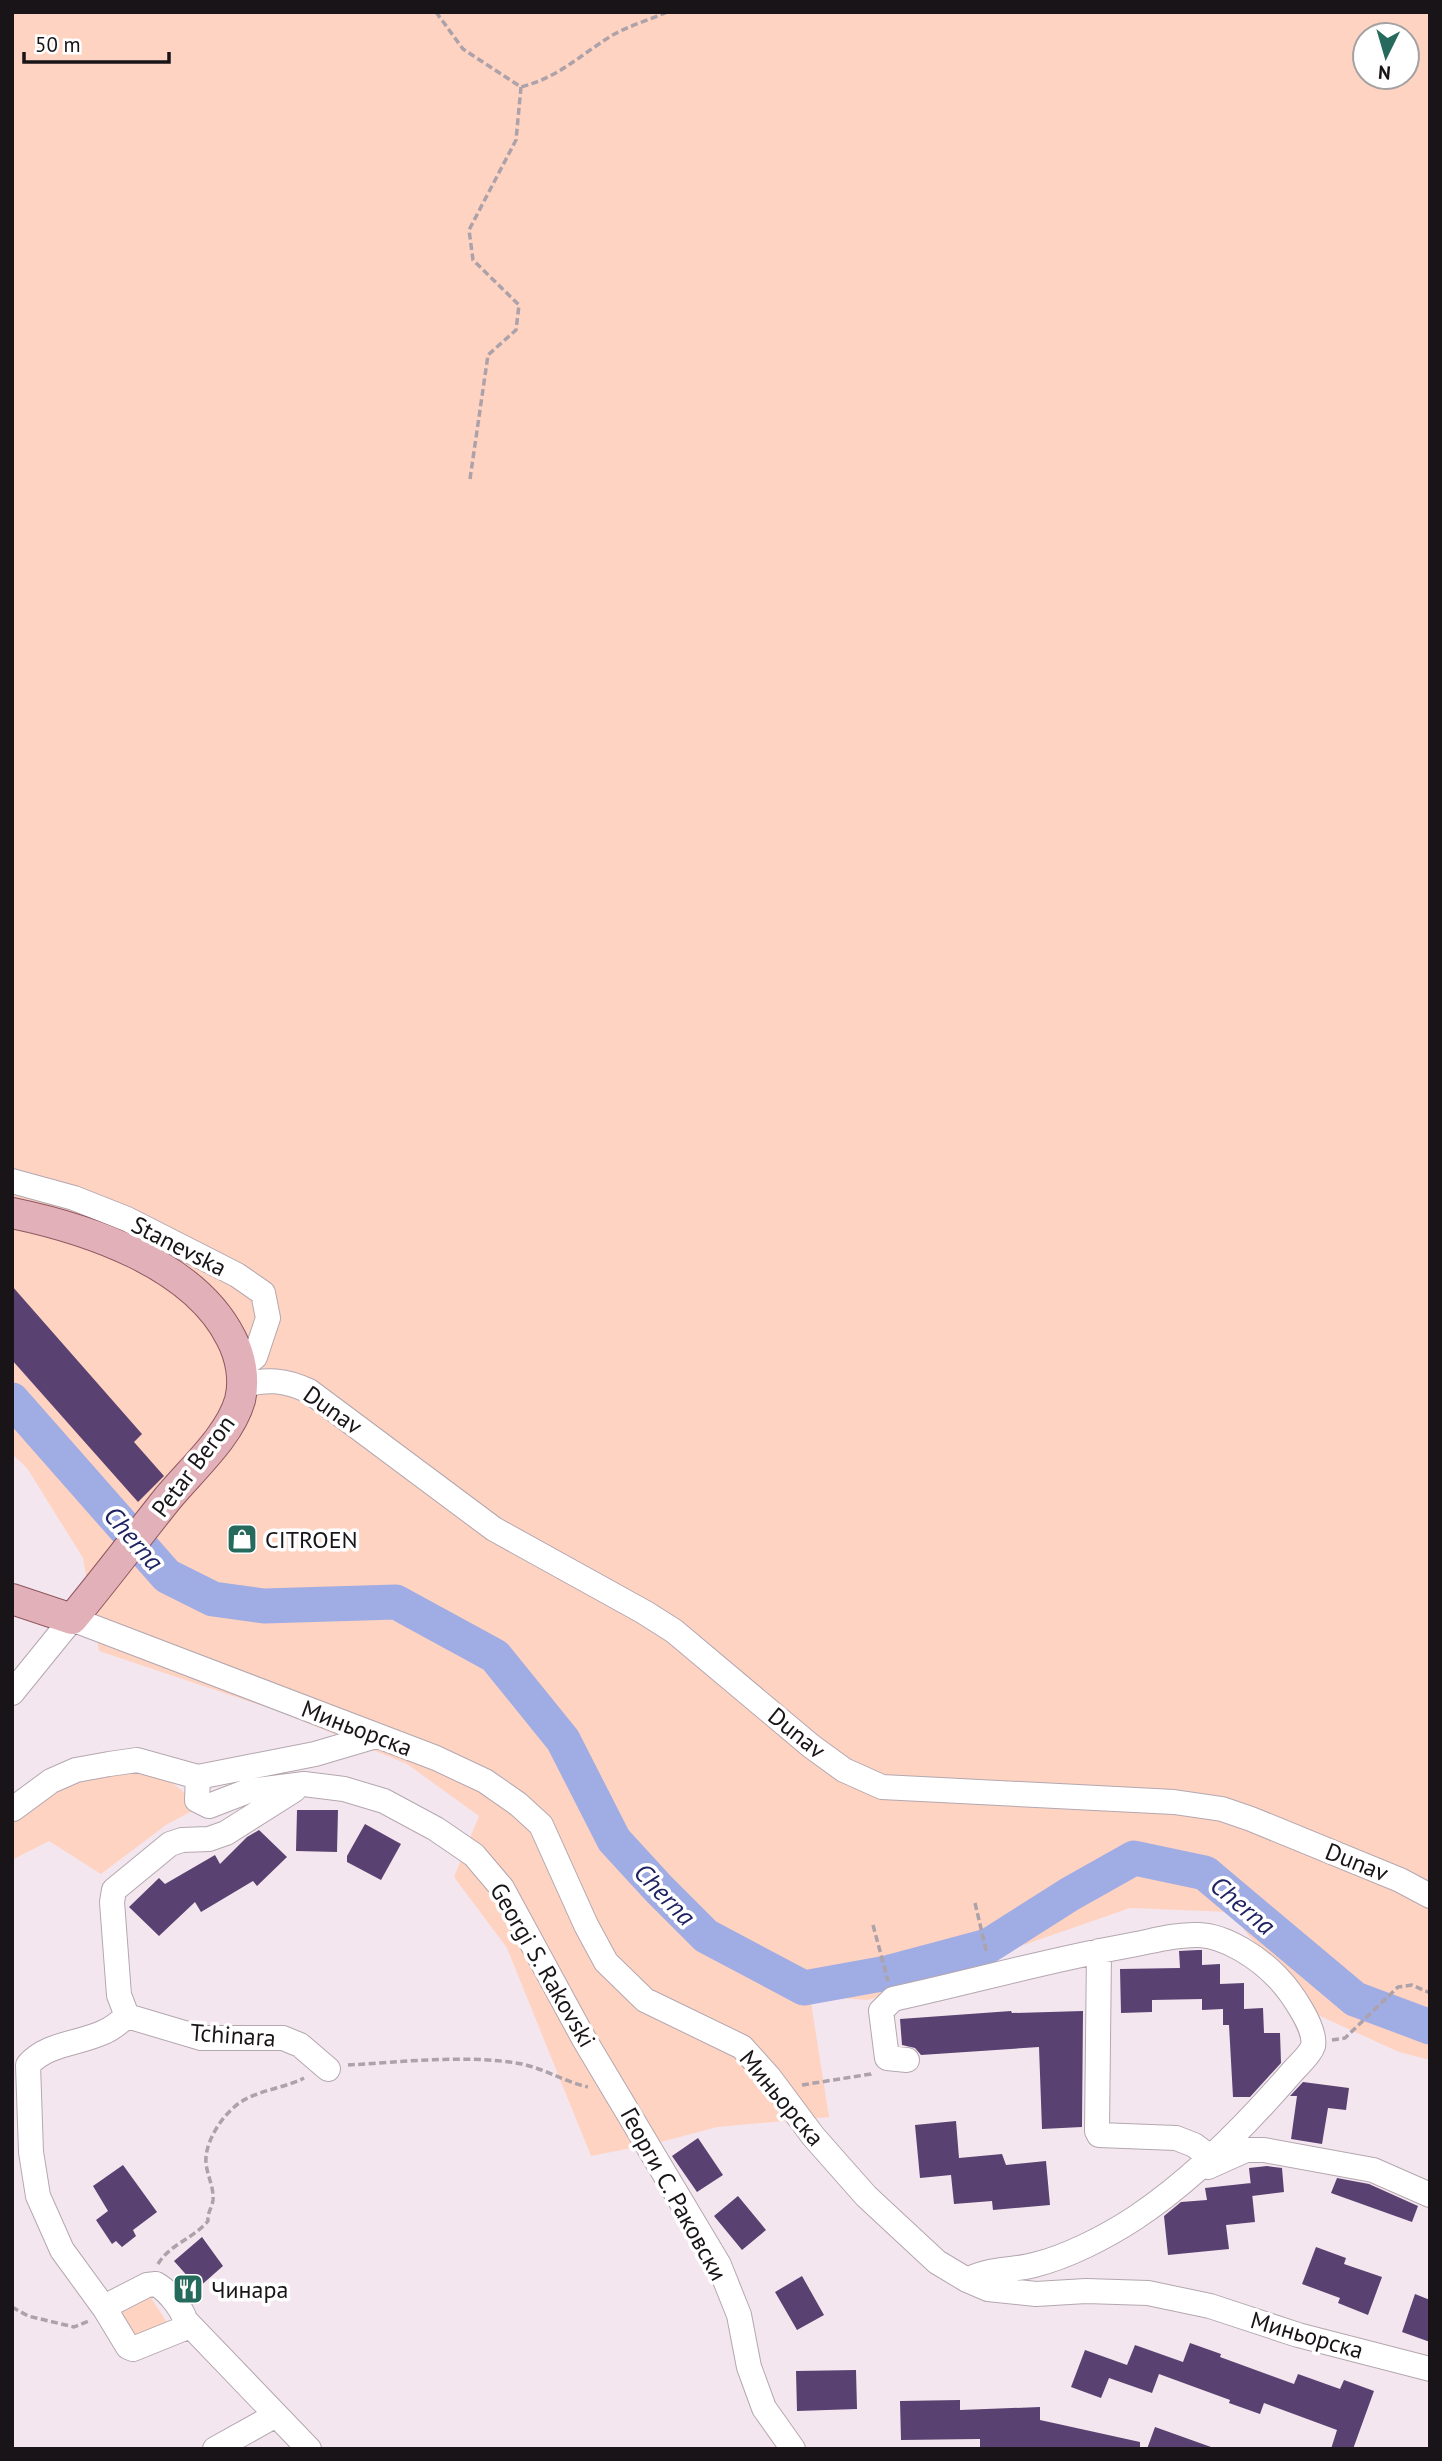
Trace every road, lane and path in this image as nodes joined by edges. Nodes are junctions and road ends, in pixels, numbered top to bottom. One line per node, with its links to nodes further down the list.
1 (436, 12): 3 (path)
2 (667, 12): 3 (path)
3 (521, 88): 4 (path)
4 (471, 479)
5 (12, 1181): 7 (street, Stanevska)
6 (12, 1213): 7 (main road)
7 (241, 1376): 9 (main road, Petar Beron); 15 (street, Dunav)
8 (12, 1599): 9 (main road)
9 (72, 1619): 10 (street); 11 (street, Миньорска)
10 (12, 1693)
11 (376, 1735): 12 (street); 26 (street, Миньорска)
12 (198, 1777): 13 (street, Georgi S. Rakovski); 14 (street)
13 (304, 1784): 22 (street); 27 (street, Georgi S. Rakovski)
14 (13, 1809)
15 (1430, 1896)
16 (975, 1903): 19 (path)
17 (873, 1925): 21 (path)
18 (1100, 1951): 19 (street); 28 (street); 28 (street)
19 (993, 1977): 21 (street)
20 (1430, 1993): 23 (path)
21 (893, 2000): 24 (street)
22 (127, 2017): 25 (street, Tchinara); 34 (street)
23 (1345, 2038)
24 (897, 2059): 26 (path)
25 (328, 2069): 27 (path); 32 (path)
26 (769, 2077): 31 (street, Миньорска)
27 (618, 2092): 41 (street, Георги С. Раковски)
28 (1209, 2156): 29 (street)
29 (1188, 2175): 30 (street); 31 (street)
30 (1430, 2195)
31 (967, 2280): 37 (street, Миньорска)
32 (156, 2284): 34 (street); 35 (street)
33 (12, 2307): 36 (path)
34 (106, 2309): 35 (street)
35 (187, 2322): 38 (street)
36 (74, 2327)
37 (1430, 2369)
38 (276, 2415): 39 (street); 40 (street)
39 (215, 2449)
40 (309, 2449)
41 (793, 2449)

